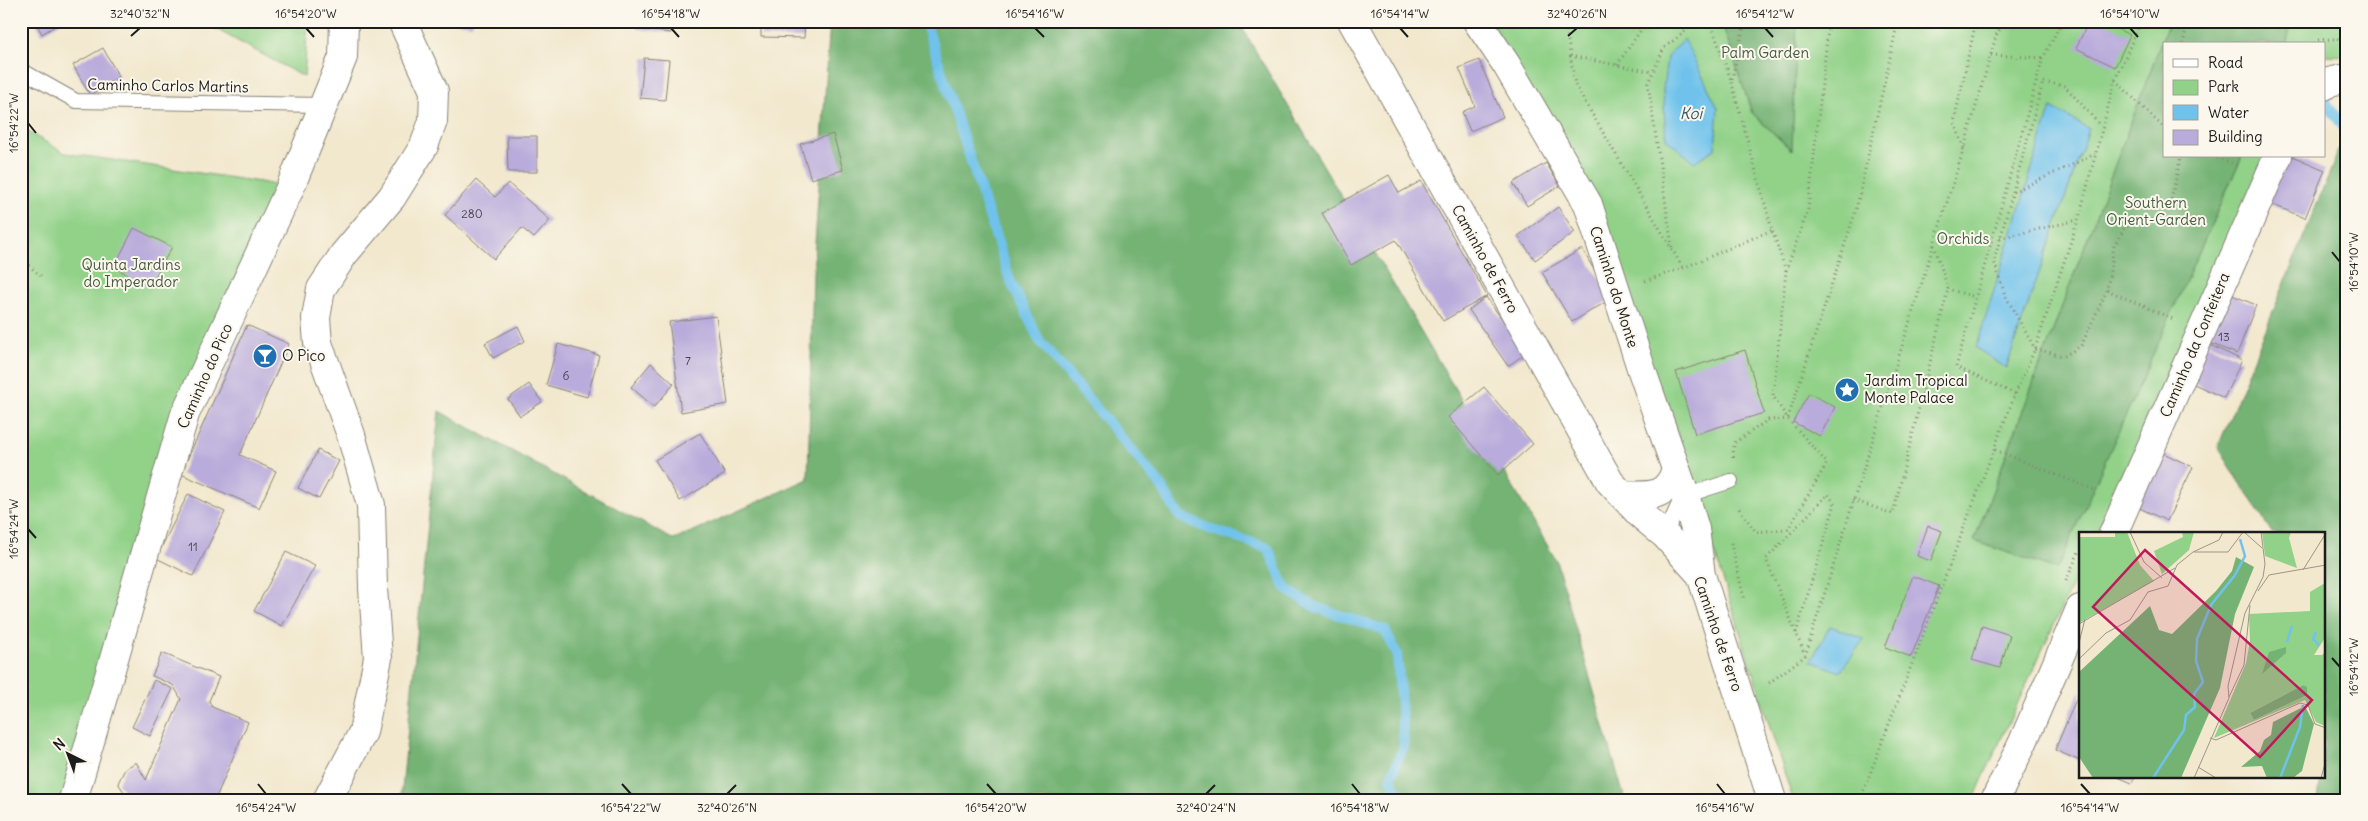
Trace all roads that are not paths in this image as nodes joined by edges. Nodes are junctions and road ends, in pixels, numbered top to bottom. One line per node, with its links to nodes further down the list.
1 (344, 21): 8 (street, Caminho do Pico)
2 (402, 21): 18 (street)
3 (1352, 21): 12 (street, Caminho de Ferro)
4 (1477, 21): 10 (street, Caminho do Monte)
5 (21, 70): 8 (lane, Caminho Carlos Martins)
6 (2347, 78): 7 (street)
7 (2326, 84)
8 (323, 105): 17 (street, Caminho do Pico)
9 (2277, 158): 13 (street, Caminho da Confeitera)
10 (1680, 480): 11 (lane); 12 (street); 14 (lane); 15 (street, Caminho do Monte)
11 (1731, 480)
12 (1622, 494): 14 (street, Caminho de Ferro)
13 (2114, 532)
14 (1665, 535): 15 (street, Caminho de Ferro)
15 (1701, 574): 19 (street, Caminho de Ferro)
16 (2079, 611): 20 (street)
17 (73, 800)
18 (327, 800)
19 (1772, 800)
20 (1996, 800)

